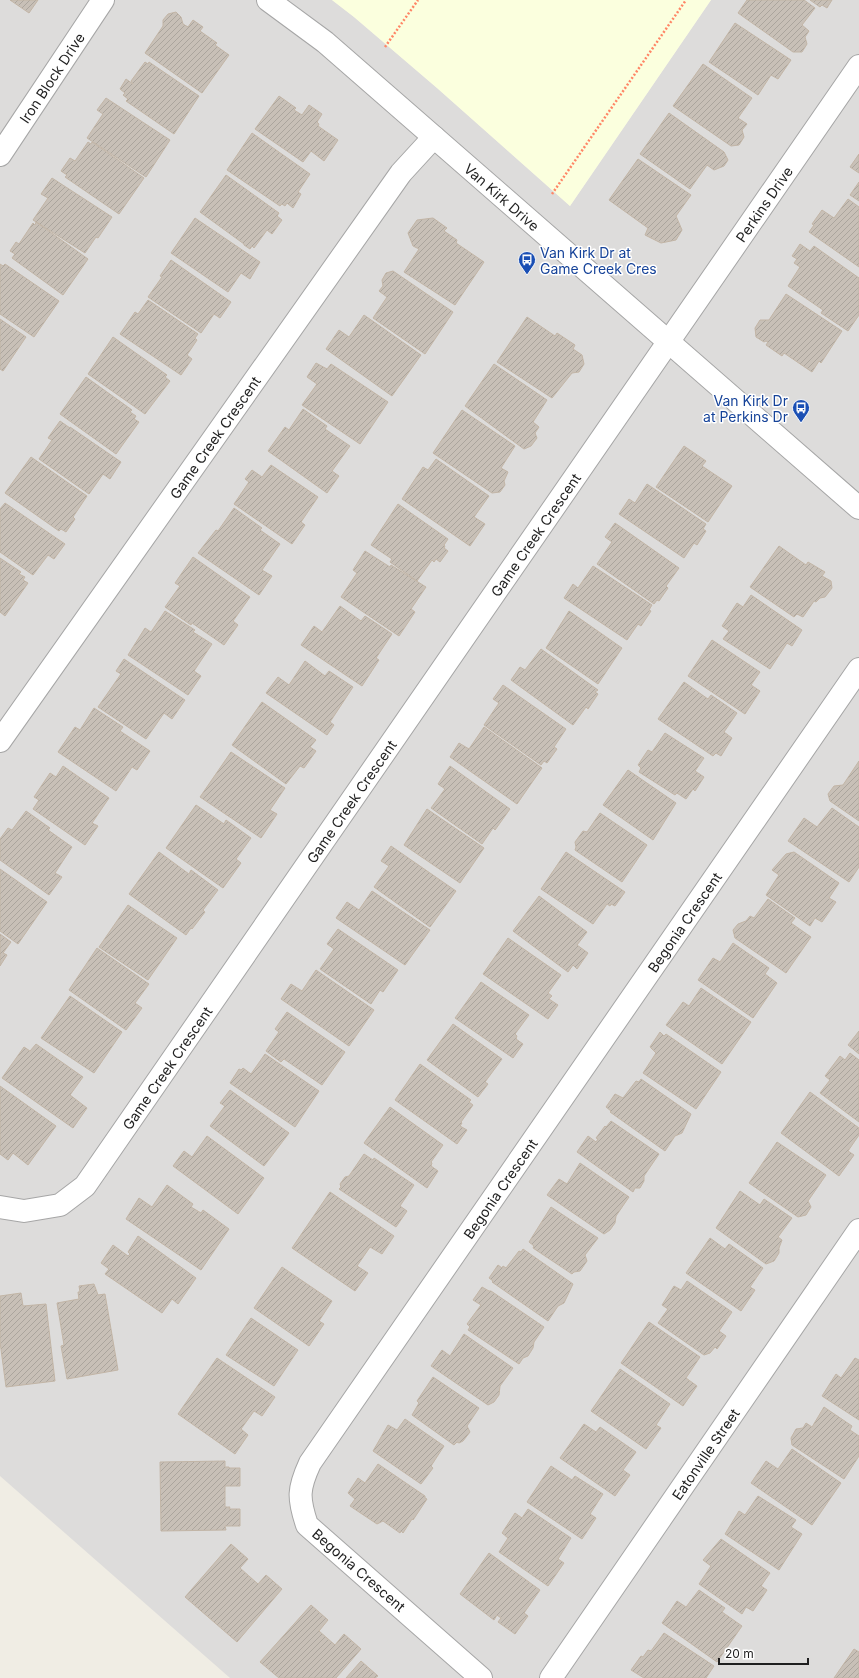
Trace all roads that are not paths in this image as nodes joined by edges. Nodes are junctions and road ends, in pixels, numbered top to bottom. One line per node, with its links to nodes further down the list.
1 (103, 0): 5 (street, Iron Block Drive)
2 (268, 0): 4 (street, Van Kirk Drive)
3 (859, 66): 6 (street, Perkins Drive)
4 (434, 137): 6 (street, Van Kirk Drive); 9 (street, Game Creek Crescent)
5 (0, 155)
6 (669, 341): 7 (street, Van Kirk Drive); 10 (street, Game Creek Crescent)
7 (859, 508)
8 (859, 669): 12 (street, Begonia Crescent)
9 (0, 741)
10 (0, 1207)
11 (859, 1230): 13 (street, Eatonville Street)
12 (481, 1678)
13 (551, 1678)

